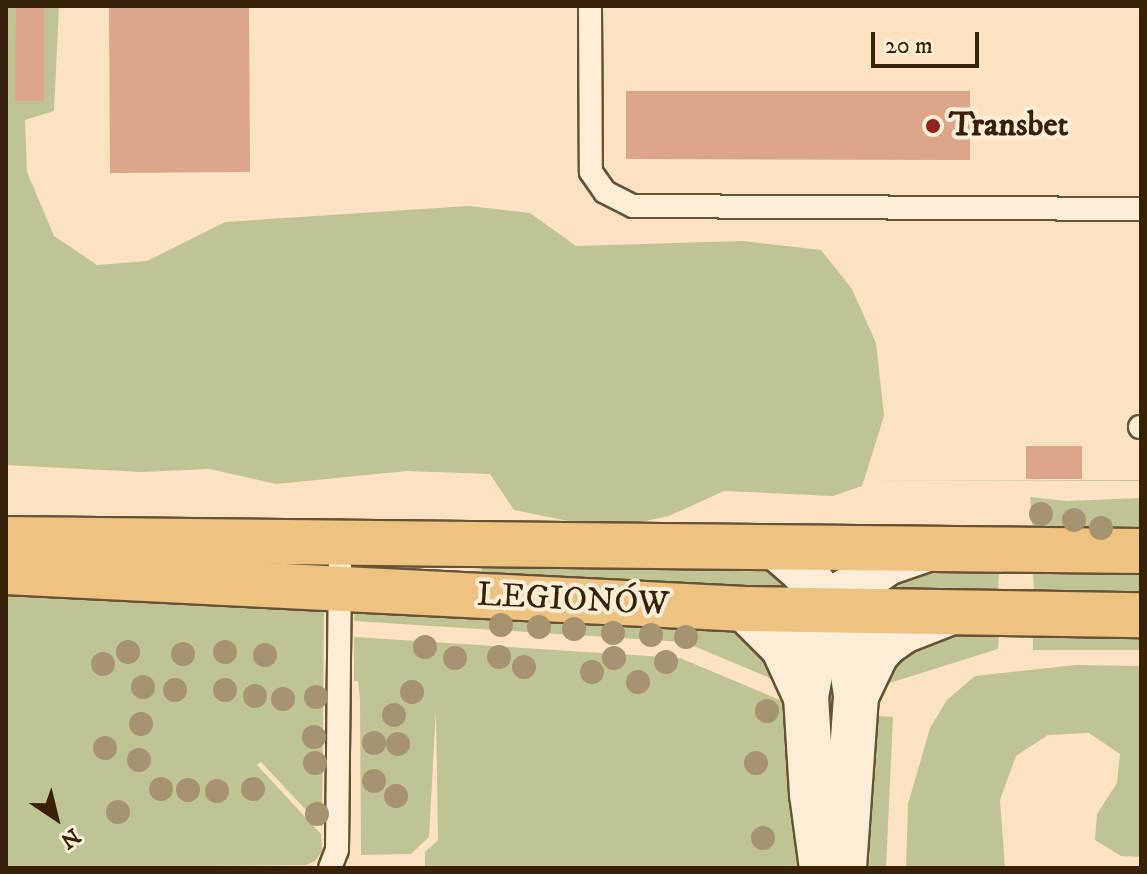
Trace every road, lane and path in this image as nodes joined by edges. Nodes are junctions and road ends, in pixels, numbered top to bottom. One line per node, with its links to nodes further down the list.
1 (590, 6): 2 (lane)
2 (1141, 209)
3 (6, 539): 4 (main road, LEGIONÓW)
4 (340, 542): 5 (main road, LEGIONÓW); 9 (lane)
5 (778, 549): 6 (main road, LEGIONÓW); 11 (street)
6 (924, 550): 7 (main road, LEGIONÓW); 11 (street)
7 (1141, 551)
8 (6, 572): 9 (main road, LEGIONÓW)
9 (339, 589): 10 (main road, LEGIONÓW); 16 (lane)
10 (745, 609): 11 (main road, LEGIONÓW); 15 (street)
11 (831, 609): 12 (main road, LEGIONÓW); 14 (street); 15 (street)
12 (944, 615): 13 (main road, LEGIONÓW); 14 (street)
13 (1141, 615)
14 (856, 696): 18 (street)
15 (806, 697): 17 (street)
16 (330, 868)
17 (822, 868)
18 (844, 868)

